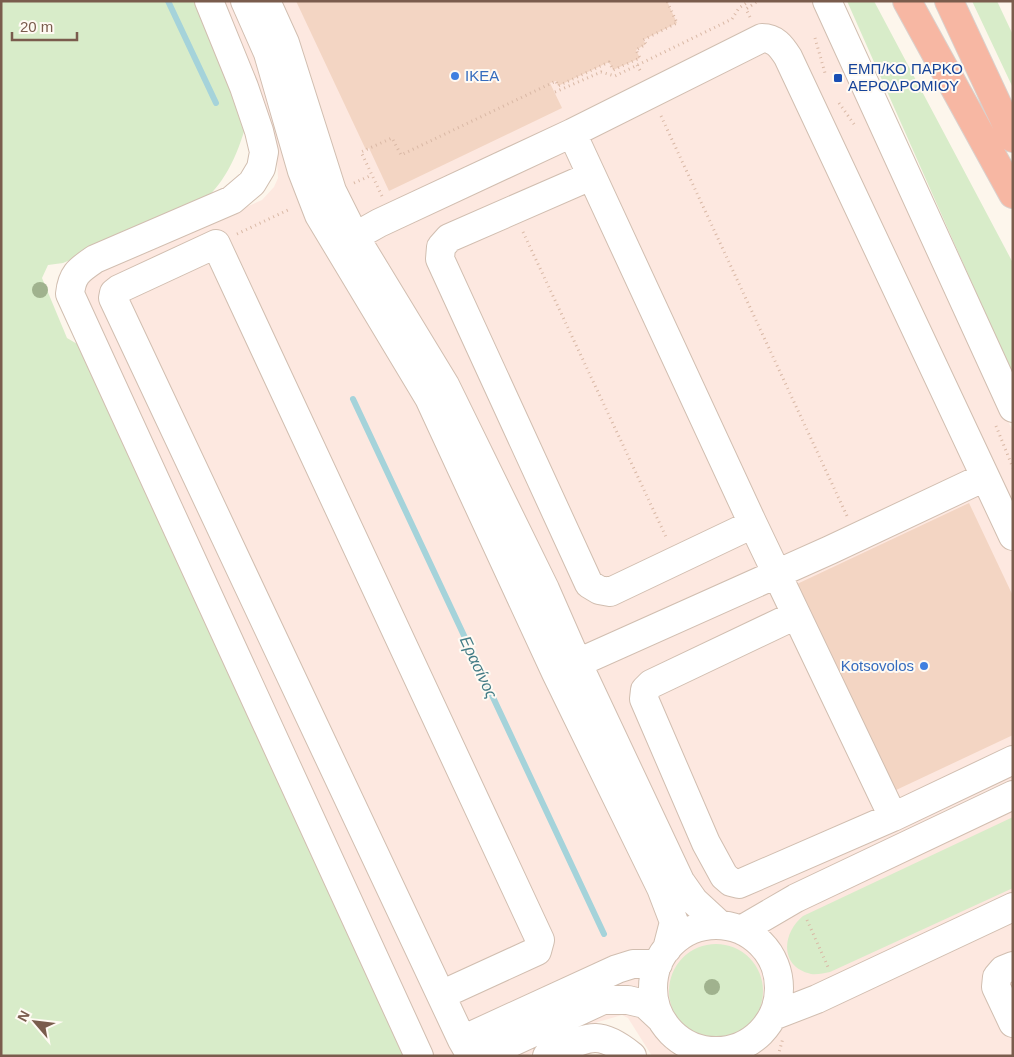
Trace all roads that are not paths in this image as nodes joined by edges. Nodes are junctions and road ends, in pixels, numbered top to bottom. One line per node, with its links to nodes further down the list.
1 (209, 1): 32 (street)
2 (244, 1): 11 (street)
3 (266, 1): 11 (street)
4 (827, 1): 12 (street)
5 (907, 1): 10 (highway)
6 (950, 1): 8 (highway)
7 (572, 133): 9 (street); 11 (street); 13 (street)
8 (1013, 138)
9 (591, 176): 14 (street); 14 (street)
10 (1013, 194)
11 (347, 241): 18 (street)
12 (1013, 408)
13 (984, 477): 15 (street); 16 (street)
14 (753, 524): 16 (street)
15 (1013, 536)
16 (776, 573): 17 (street); 18 (street)
17 (796, 615): 21 (street); 21 (street)
18 (566, 668): 23 (street); 24 (street)
19 (1013, 760): 21 (street)
20 (1013, 795): 23 (street)
21 (893, 817)
22 (1013, 907): 28 (street)
23 (730, 928): 24 (street); 28 (street)
24 (662, 957): 27 (street); 30 (street)
25 (1013, 966): 29 (street)
26 (441, 995): 26 (street); 30 (street)
27 (660, 1018): 30 (street); 31 (street)
28 (772, 1018): 31 (street); 35 (street)
29 (1013, 1022)
30 (474, 1050)
31 (712, 1053)
32 (419, 1056)
33 (547, 1056): 34 (street)
34 (632, 1056)
35 (769, 1056)

